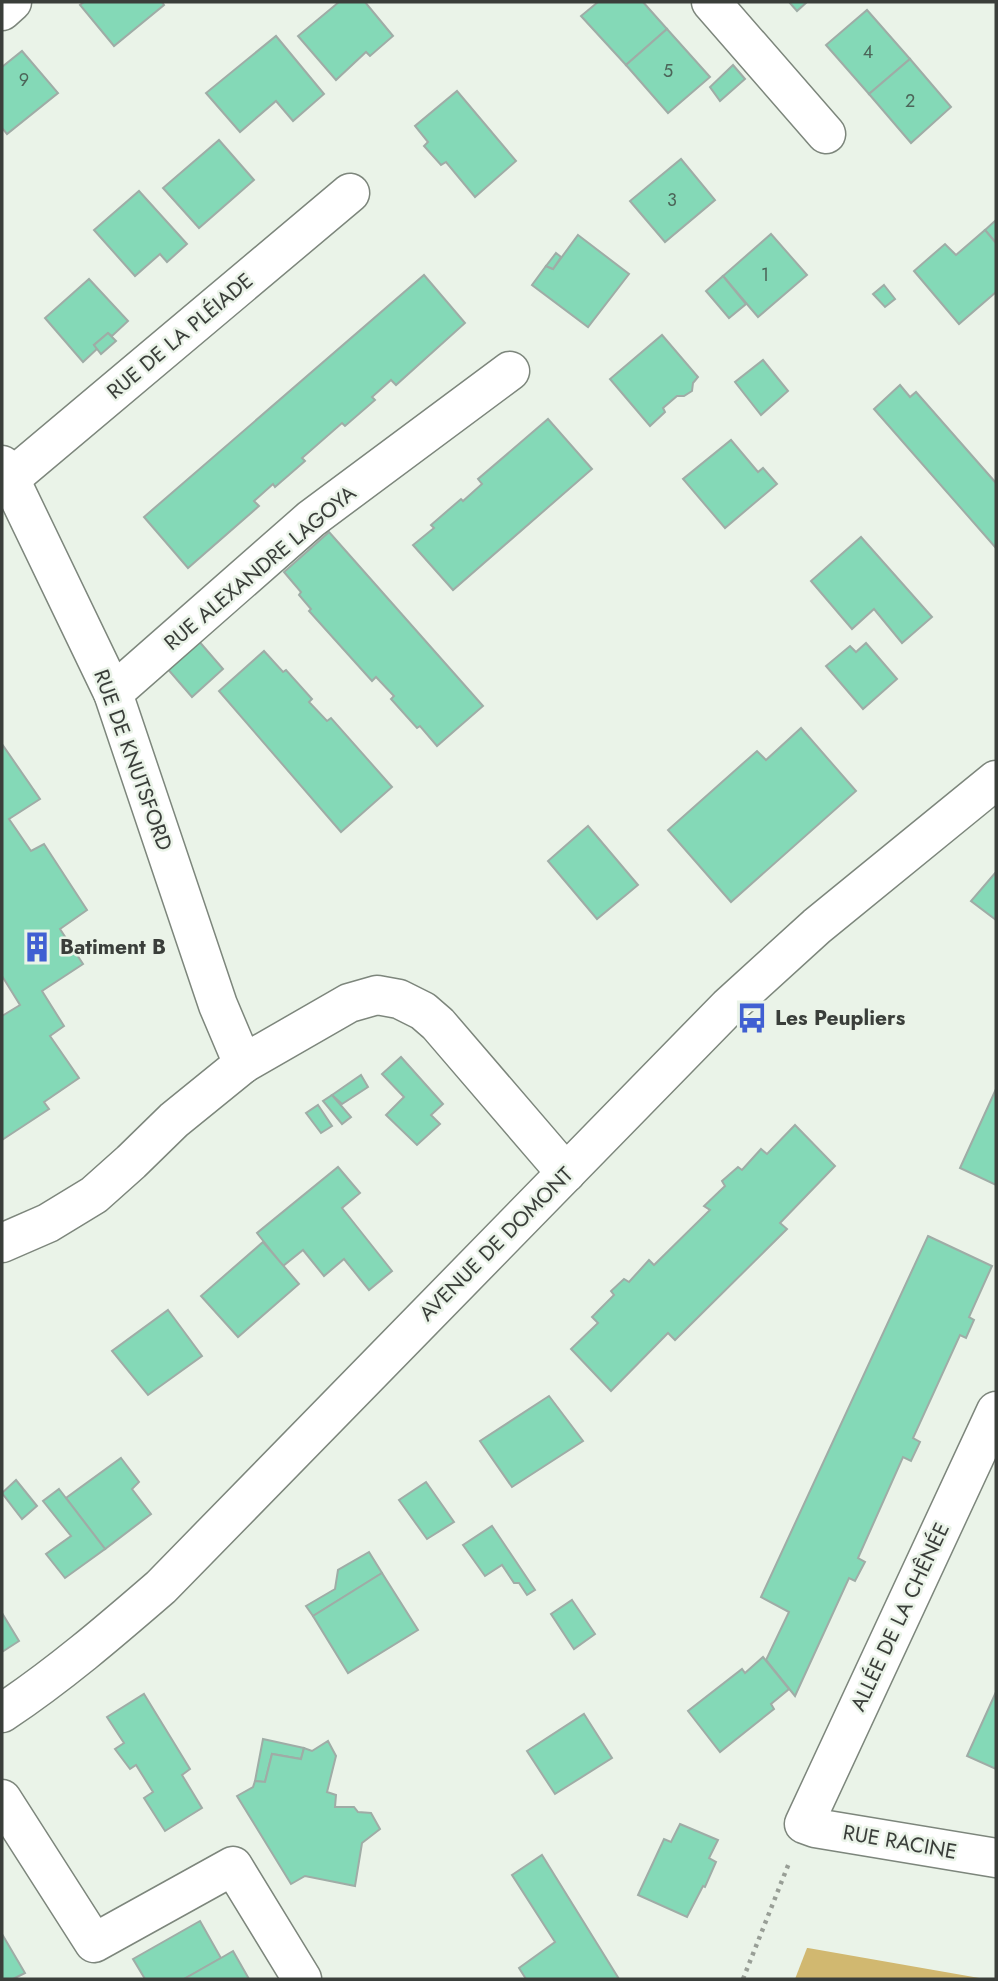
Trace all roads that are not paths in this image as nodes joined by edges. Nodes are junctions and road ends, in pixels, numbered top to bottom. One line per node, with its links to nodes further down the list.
1 (12, 2): 3 (street)
2 (711, 2): 4 (street)
3 (2, 10)
4 (826, 134)
5 (350, 193): 7 (street, RUE DE LA PLÉIADE)
6 (510, 371): 8 (street, RUE ALEXANDRE LAGOYA)
7 (6, 472): 8 (street, RUE DE KNUTSFORD)
8 (113, 693): 10 (street, RUE DE KNUTSFORD)
9 (996, 780): 11 (street, AVENUE DE DOMONT)
10 (243, 1064): 11 (street); 12 (street)
11 (566, 1173): 14 (street, AVENUE DE DOMONT)
12 (2, 1243)
13 (996, 1411): 16 (street, ALLÉE DE LA CHÊNÉE)
14 (2, 1713)
15 (2, 1799): 18 (street)
16 (804, 1824): 17 (street, RUE RACINE)
17 (996, 1858)
18 (302, 1979)

